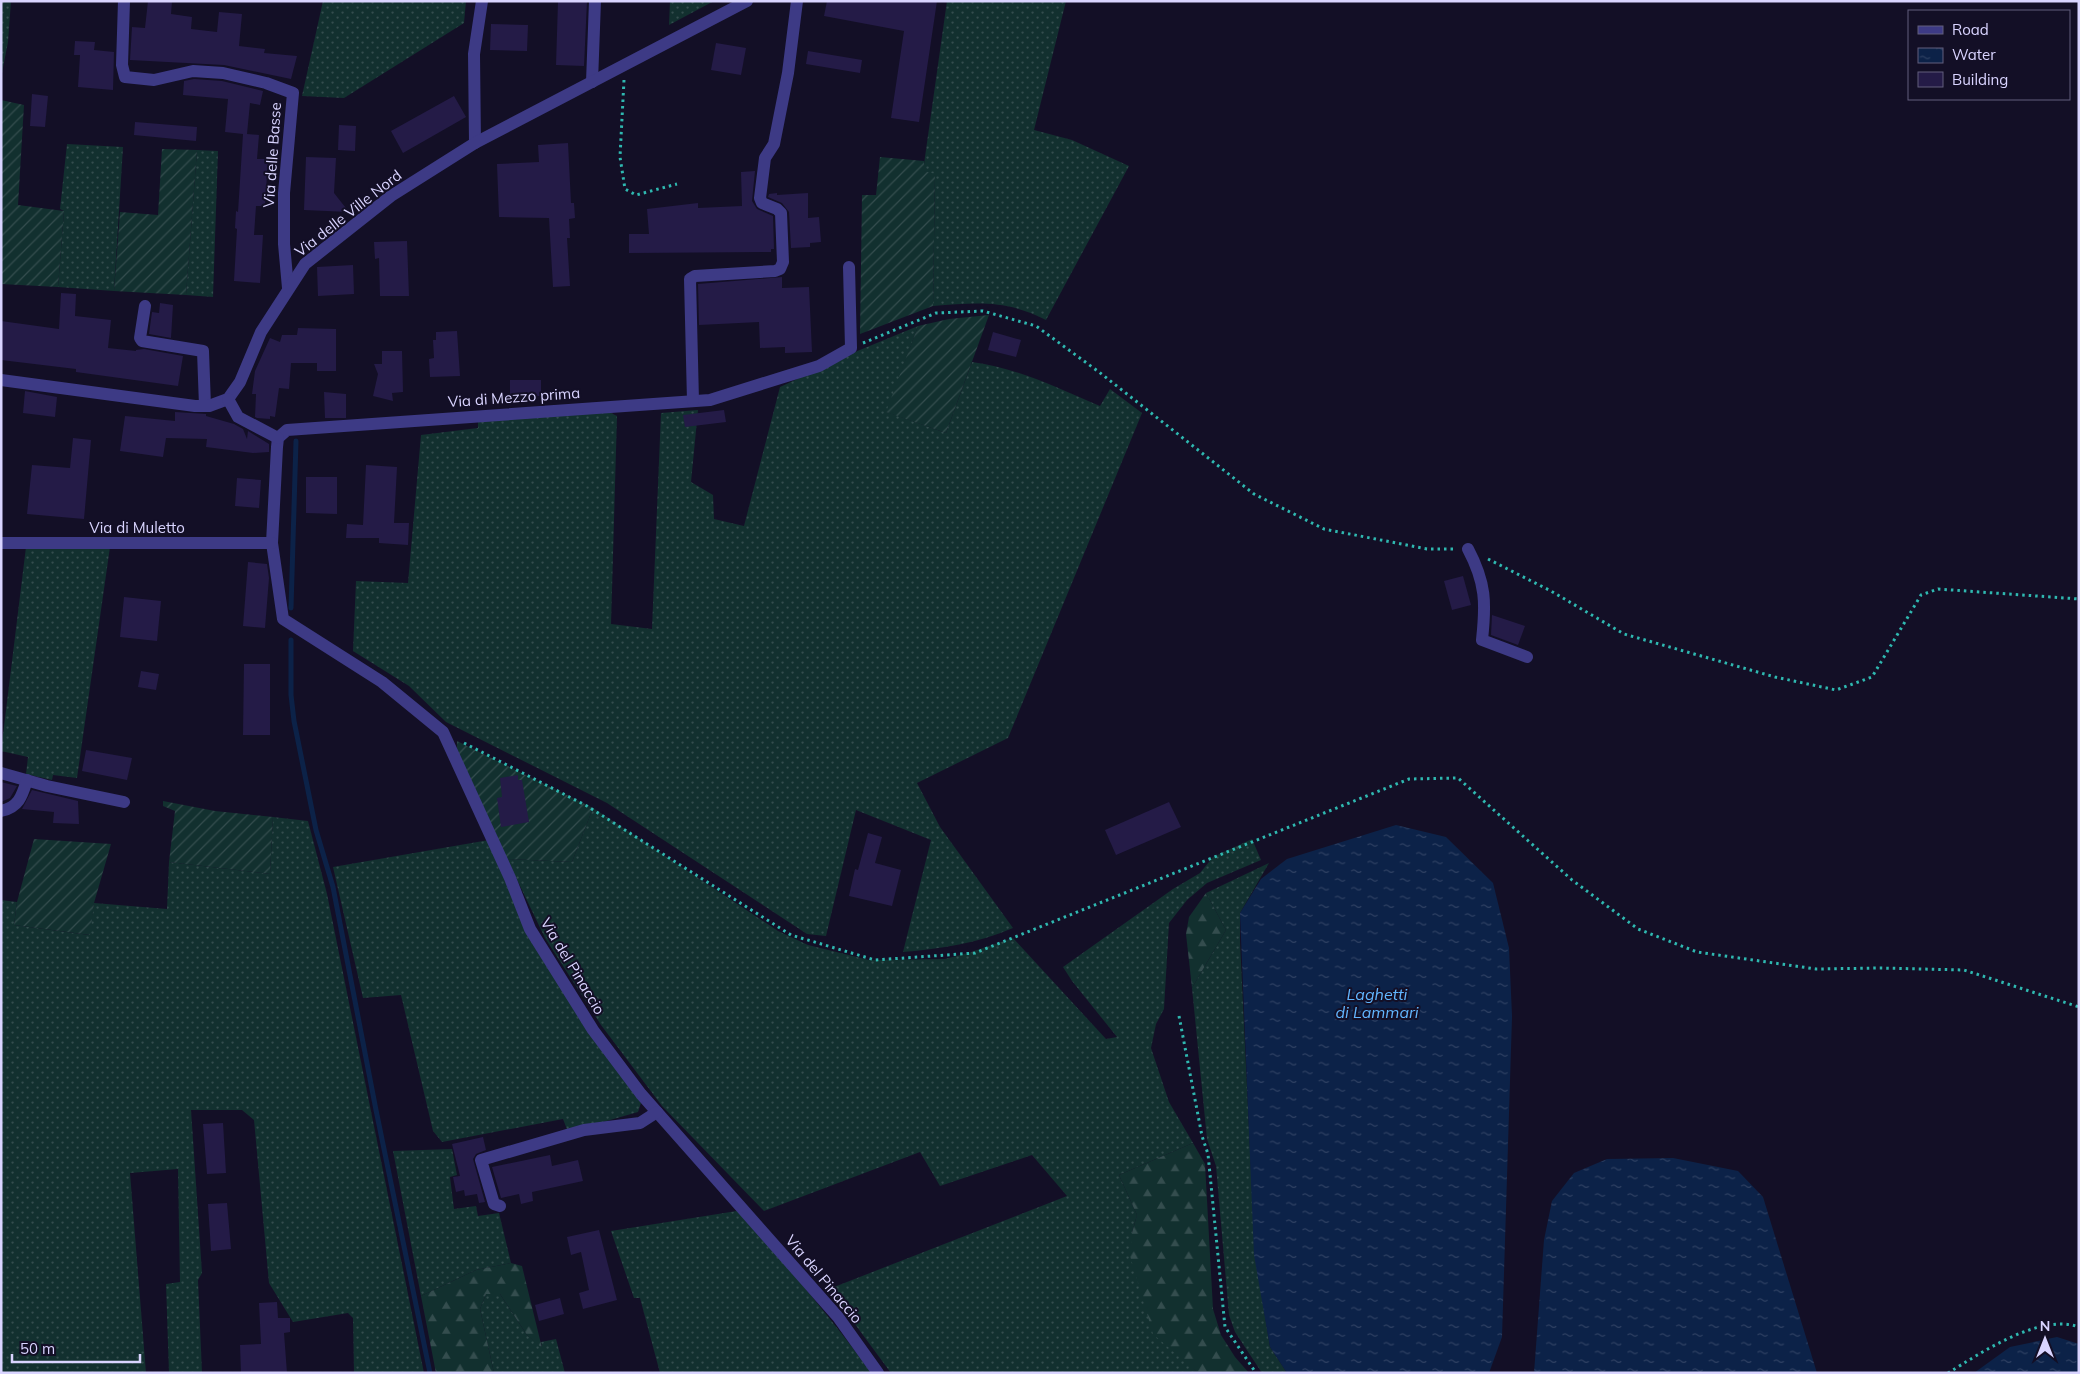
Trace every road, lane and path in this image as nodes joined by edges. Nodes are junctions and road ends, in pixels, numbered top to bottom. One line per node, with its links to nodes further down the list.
1 (124, 1): 11 (street, Via delle Basse)
2 (482, 1): 8 (street)
3 (595, 1): 7 (street)
4 (747, 1): 6 (street, Via delle Ville Nord)
5 (797, 1): 16 (street)
6 (622, 67): 7 (street, Via delle Ville Nord); 9 (path)
7 (592, 82): 8 (street, Via delle Ville Nord)
8 (475, 143): 11 (street, Via delle Ville Nord)
9 (677, 184)
10 (849, 267): 13 (street)
11 (288, 288): 15 (street, Via delle Ville Nord)
12 (145, 306): 17 (street)
13 (851, 348): 16 (street, Via di Mezzo prima); 21 (path)
14 (1, 380): 17 (street)
15 (228, 399): 17 (street); 18 (street)
16 (693, 401): 18 (street, Via di Mezzo prima)
17 (204, 406)
18 (278, 438): 20 (street)
19 (1, 543): 20 (street, Via di Muletto)
20 (272, 543): 24 (street, Via del Pinaccio)
21 (1468, 549): 22 (path); 23 (street)
22 (2079, 599)
23 (1528, 657)
24 (443, 732): 29 (path); 31 (street, Via del Pinaccio)
25 (1, 773): 26 (street)
26 (27, 780): 27 (street); 28 (street)
27 (124, 802)
28 (1, 812)
29 (2079, 1007)
30 (1179, 1016): 35 (path)
31 (657, 1112): 32 (street); 34 (street, Via del Pinaccio)
32 (500, 1206)
33 (2079, 1327): 36 (path)
34 (878, 1373)
35 (1256, 1373)
36 (1948, 1373)

